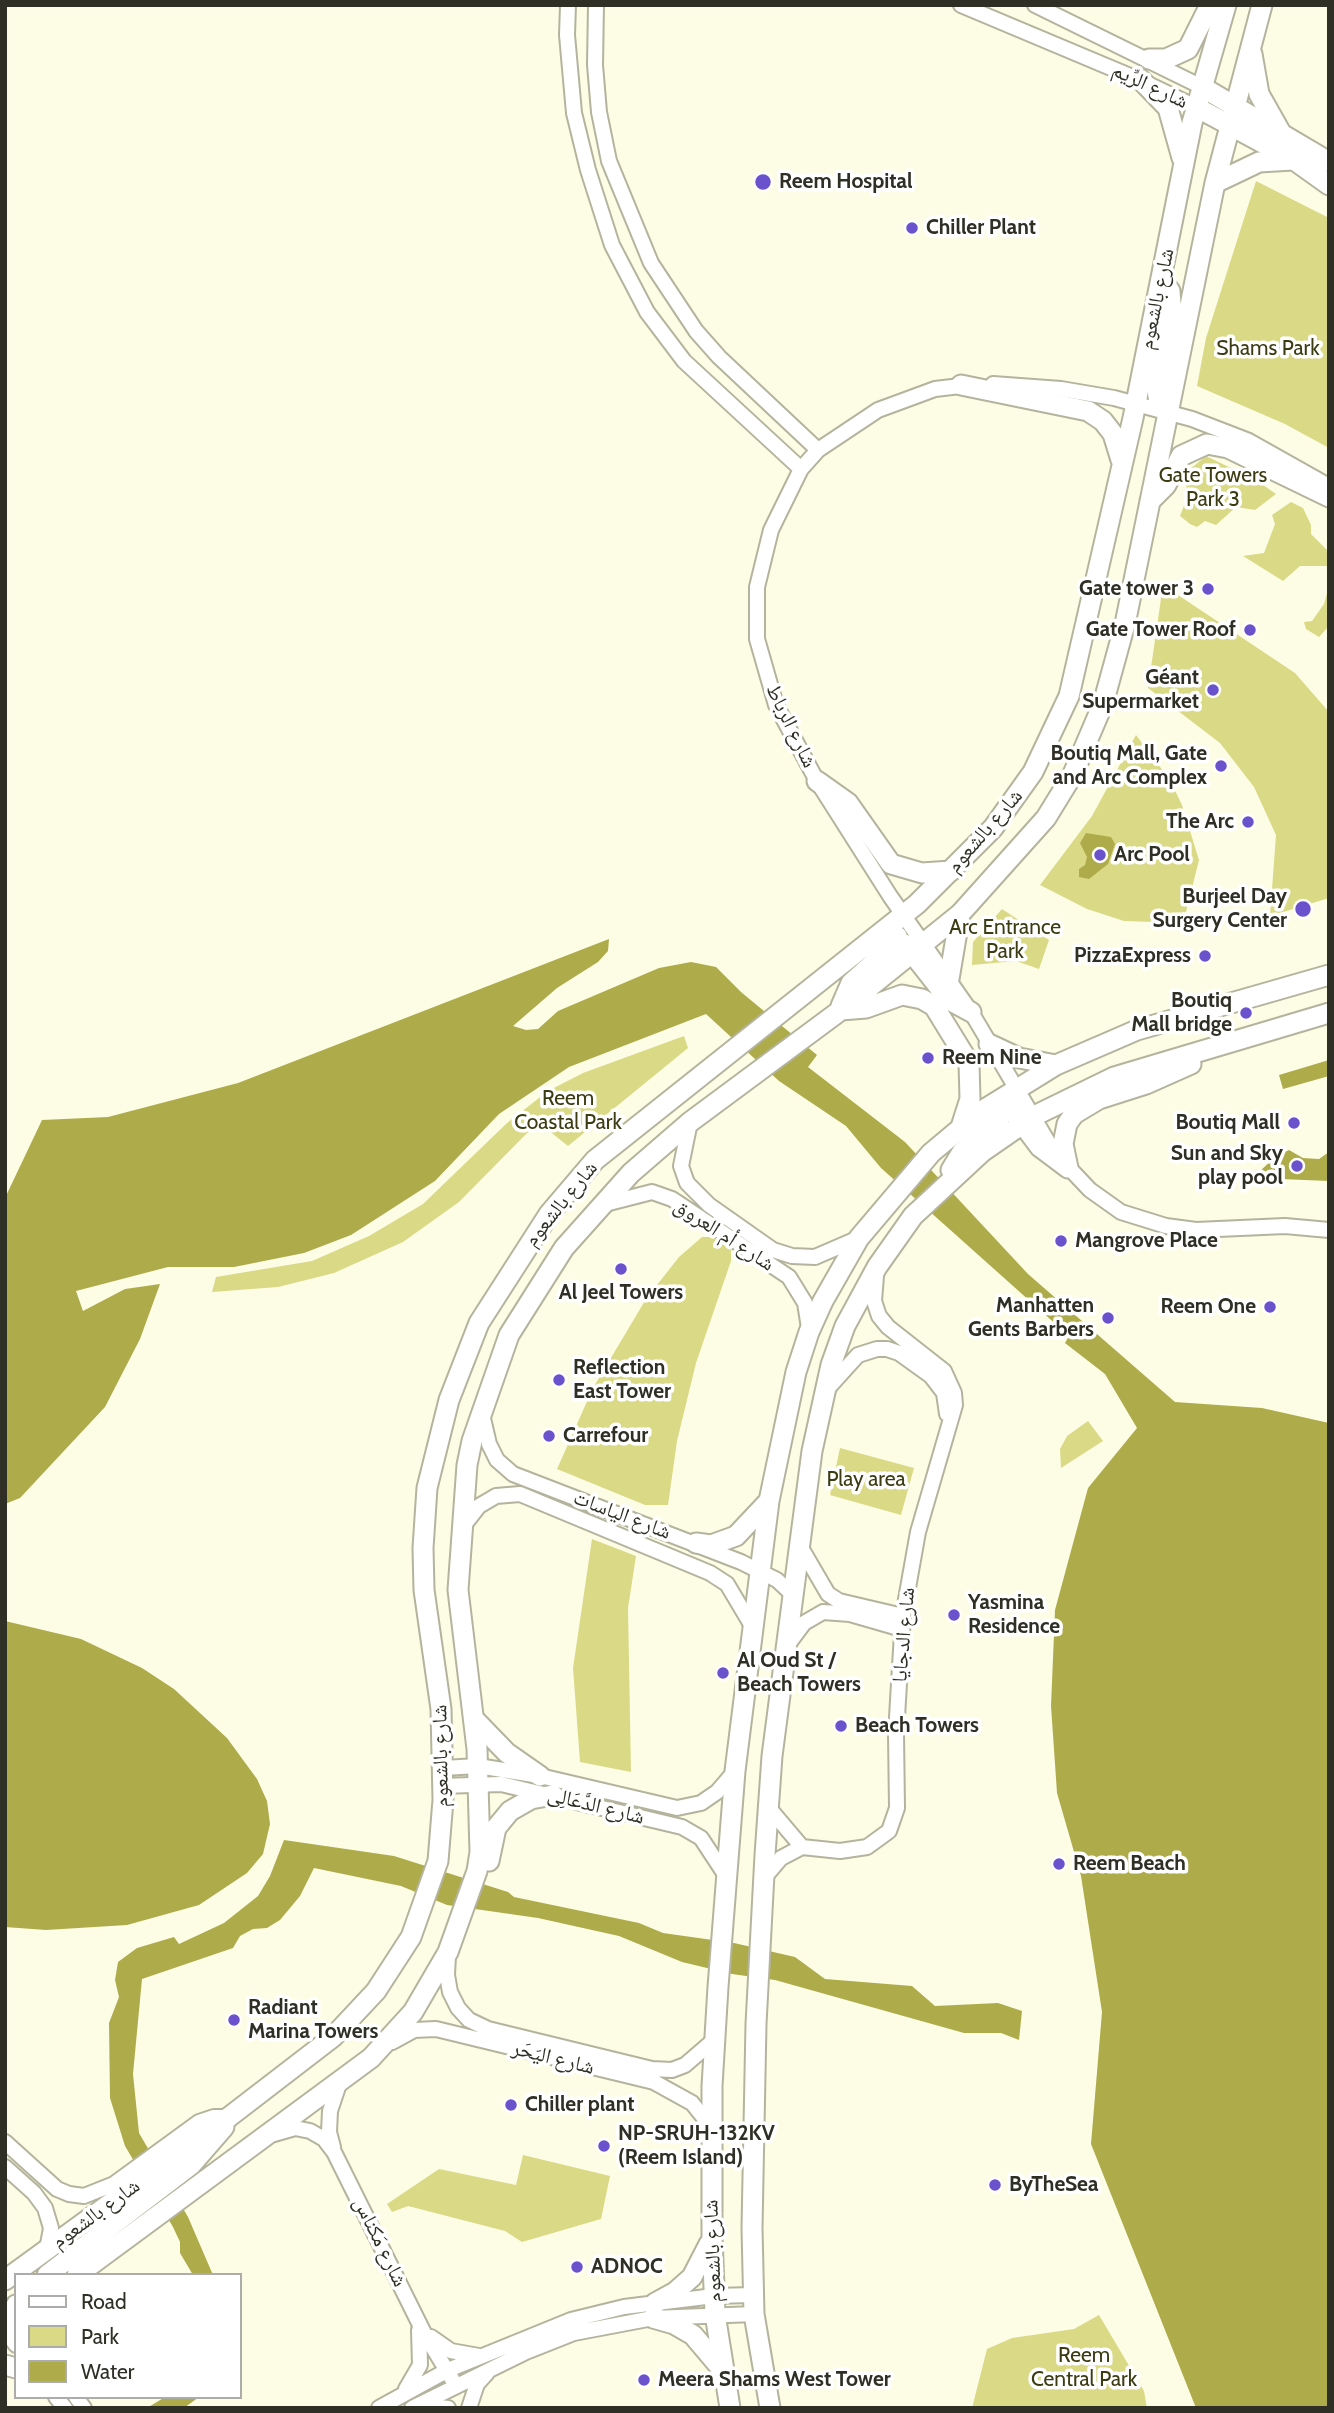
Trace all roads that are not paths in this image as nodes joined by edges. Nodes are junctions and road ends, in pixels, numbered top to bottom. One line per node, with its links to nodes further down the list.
1 (568, 5): 26 (street)
2 (596, 5): 24 (street)
3 (961, 5): 10 (street, شارع الرِّيم)
4 (1035, 5): 9 (street, شارع الرِّيم)
5 (1210, 5): 9 (main road)
6 (1226, 5): 11 (main road, شارع بالشعوم)
7 (1262, 5): 8 (main road, شارع بالشعوم)
8 (1251, 40): 13 (main road, شارع بالشعوم); 14 (main road)
9 (1149, 59): 11 (street, شارع الرِّيم)
10 (1142, 81): 12 (street, شارع الرِّيم); 17 (main road)
11 (1202, 87): 12 (main road, شارع بالشعوم); 13 (main road, شارع الرِّيم)
12 (1196, 107): 13 (main road, شارع الرِّيم); 17 (main road, شارع بالشعوم)
13 (1231, 114): 14 (main road, شارع الرِّيم); 15 (main road, شارع الرِّيم); 18 (main road, شارع بالشعوم)
14 (1281, 134): 16 (main road, شارع الرِّيم)
15 (1294, 160): 18 (main road); 19 (main road, شارع الرِّيم)
16 (1329, 162)
17 (1183, 171): 20 (main road, شارع بالشعوم)
18 (1215, 183): 23 (main road, شارع بالشعوم)
19 (1329, 185)
20 (1162, 280): 22 (main road, شارع بالشعوم); 23 (main road)
21 (961, 385): 22 (street, شارع الرباط); 24 (street, شارع الرباط); 25 (main road)
22 (1135, 404): 23 (street, شارع الرباط); 25 (main road, شارع بالشعوم)
23 (1169, 413): 27 (street, شارع الرباط); 29 (main road, شارع بالشعوم)
24 (818, 450): 26 (street, شارع الرباط)
25 (1122, 467): 31 (main road, شارع بالشعوم)
26 (801, 469): 30 (street, شارع الرباط)
27 (1329, 486)
28 (1329, 497): 29 (main road)
29 (1149, 501): 33 (main road, شارع بالشعوم)
30 (817, 780): 31 (main road); 32 (street, شارع الرباط)
31 (951, 871): 32 (main road, شارع بالشعوم)
32 (903, 914): 34 (main road); 35 (main road, شارع بالشعوم); 36 (street, شارع الرباط)
33 (960, 914): 36 (main road, شارع بالشعوم); 38 (main road)
34 (894, 942): 35 (main road); 36 (main road); 39 (main road)
35 (860, 948): 76 (main road, شارع بالشعوم)
36 (918, 948): 38 (street, شارع الرباط); 39 (main road, شارع بالشعوم); 40 (main road)
37 (1329, 975): 44 (main road, شارع بالشعوم)
38 (949, 979): 40 (street, شارع الرباط)
39 (841, 1010): 49 (main road, شارع بالشعوم); 50 (main road)
40 (971, 1012): 43 (street, شارع الرباط)
41 (1329, 1013): 42 (main road, شارع بالشعوم)
42 (1227, 1041): 48 (main road, شارع بالشعوم); 51 (main road)
43 (989, 1044): 44 (main road); 45 (street, شارع الرباط)
44 (1056, 1065): 45 (main road, شارع بالشعوم)
45 (1018, 1088): 46 (main road); 47 (main road, شارع بالشعوم); 48 (street, شارع الرباط)
46 (1006, 1110): 47 (main road); 48 (main road); 52 (main road)
47 (980, 1112): 50 (main road, شارع بالشعوم)
48 (1029, 1119): 51 (main road); 52 (main road, شارع بالشعوم)
49 (690, 1122): 53 (main road, شارع بالشعوم); 56 (street, شارع أم العروق)
50 (961, 1127): 55 (main road, شارع بالشعوم)
51 (1068, 1168): 54 (street)
52 (949, 1180): 57 (main road, شارع بالشعوم)
53 (600, 1206): 58 (street, شارع أم العروق); 61 (main road, شارع بالشعوم)
54 (1329, 1230)
55 (859, 1238): 56 (street, شارع أم العروق); 59 (main road, شارع بالشعوم)
56 (792, 1256): 58 (street)
57 (877, 1267): 60 (main road, شارع بالشعوم); 62 (street, شارع الدجايا)
58 (784, 1274): 59 (street, شارع أم العروق)
59 (810, 1332): 63 (main road, شارع بالشعوم)
60 (824, 1394): 62 (street, شارع الدجايا); 66 (main road, شارع بالشعوم)
61 (481, 1412): 64 (main road, شارع بالشعوم); 65 (street, شارع الياسات)
62 (948, 1433): 69 (street, شارع الدجايا)
63 (769, 1502): 65 (main road); 67 (main road, شارع بالشعوم)
64 (460, 1530): 70 (street, شارع الياسات); 72 (main road, شارع بالشعوم)
65 (696, 1544): 67 (street, شارع الياسات)
66 (799, 1545): 68 (main road, شارع بالشعوم); 69 (street)
67 (760, 1570): 68 (street, شارع الياسات); 70 (main road, شارع بالشعوم)
68 (792, 1594): 71 (main road, شارع بالشعوم)
69 (902, 1622): 71 (street); 79 (street, شارع الدجايا)
70 (752, 1626): 73 (main road, شارع بالشعوم)
71 (785, 1648): 78 (main road, شارع بالشعوم)
72 (474, 1719): 74 (main road, شارع بالشعوم); 75 (main road)
73 (735, 1771): 75 (street, شارع الدَّعَالِى); 81 (main road, شارع بالشعوم)
74 (478, 1775): 75 (street, شارع الدَّعَالِى); 76 (street, شارع الدَّعَالِى); 77 (street, شارع الدَّعَالِى); 80 (main road, شارع بالشعوم)
75 (540, 1776)
76 (443, 1777): 90 (main road, شارع بالشعوم)
77 (554, 1795): 80 (main road); 81 (street, شارع الدَّعَالِى)
78 (769, 1808): 79 (street); 82 (main road, شارع بالشعوم)
79 (802, 1847): 82 (street)
80 (477, 1871): 83 (main road, شارع بالشعوم)
81 (726, 1876): 84 (main road, شارع بالشعوم)
82 (764, 1878): 99 (main road, شارع بالشعوم)
83 (448, 1952): 84 (street, شارع اليَحَر); 85 (main road, شارع بالشعوم)
84 (715, 2032): 89 (main road, شارع بالشعوم)
85 (371, 2058): 86 (main road, شارع بالشعوم); 89 (street, شارع اليَحَر)
86 (339, 2084): 87 (main road, شارع بالشعوم); 91 (street, شارع مَكناس)
87 (263, 2138): 91 (street, شارع مَكناس); 98 (main road, شارع بالشعوم)
88 (5, 2142): 93 (street)
89 (711, 2145): 94 (main road, شارع بالشعوم)
90 (184, 2151): 93 (main road, شارع بالشعوم); 97 (main road)
91 (334, 2152): 103 (street, شارع مَكناس)
92 (5, 2167): 95 (street)
93 (118, 2189): 95 (main road, شارع بالشعوم)
94 (712, 2237): 100 (main road, شارع بالشعوم); 102 (main road)
95 (47, 2250): 96 (main road, شارع بالشعوم)
96 (15, 2273)
97 (50, 2273)
98 (80, 2273)
99 (753, 2304): 100 (street); 116 (main road, شارع بالشعوم)
100 (715, 2305): 102 (street); 107 (main road, شارع بالشعوم)
101 (14, 2310): 104 (main road)
102 (654, 2310): 105 (street); 106 (street); 107 (main road)
103 (421, 2328): 105 (street); 108 (street, شارع مَكناس); 110 (street)
104 (5, 2332)
105 (480, 2357): 108 (street)
106 (494, 2367): 109 (street); 114 (street)
107 (721, 2369): 115 (main road, شارع بالشعوم)
108 (442, 2373): 109 (street, شارع مَكناس); 110 (street)
109 (449, 2389): 111 (street)
110 (403, 2393): 112 (street)
111 (413, 2407): 113 (street)
112 (379, 2408)
113 (449, 2408)
114 (469, 2408)
115 (730, 2408)
116 (770, 2408)

